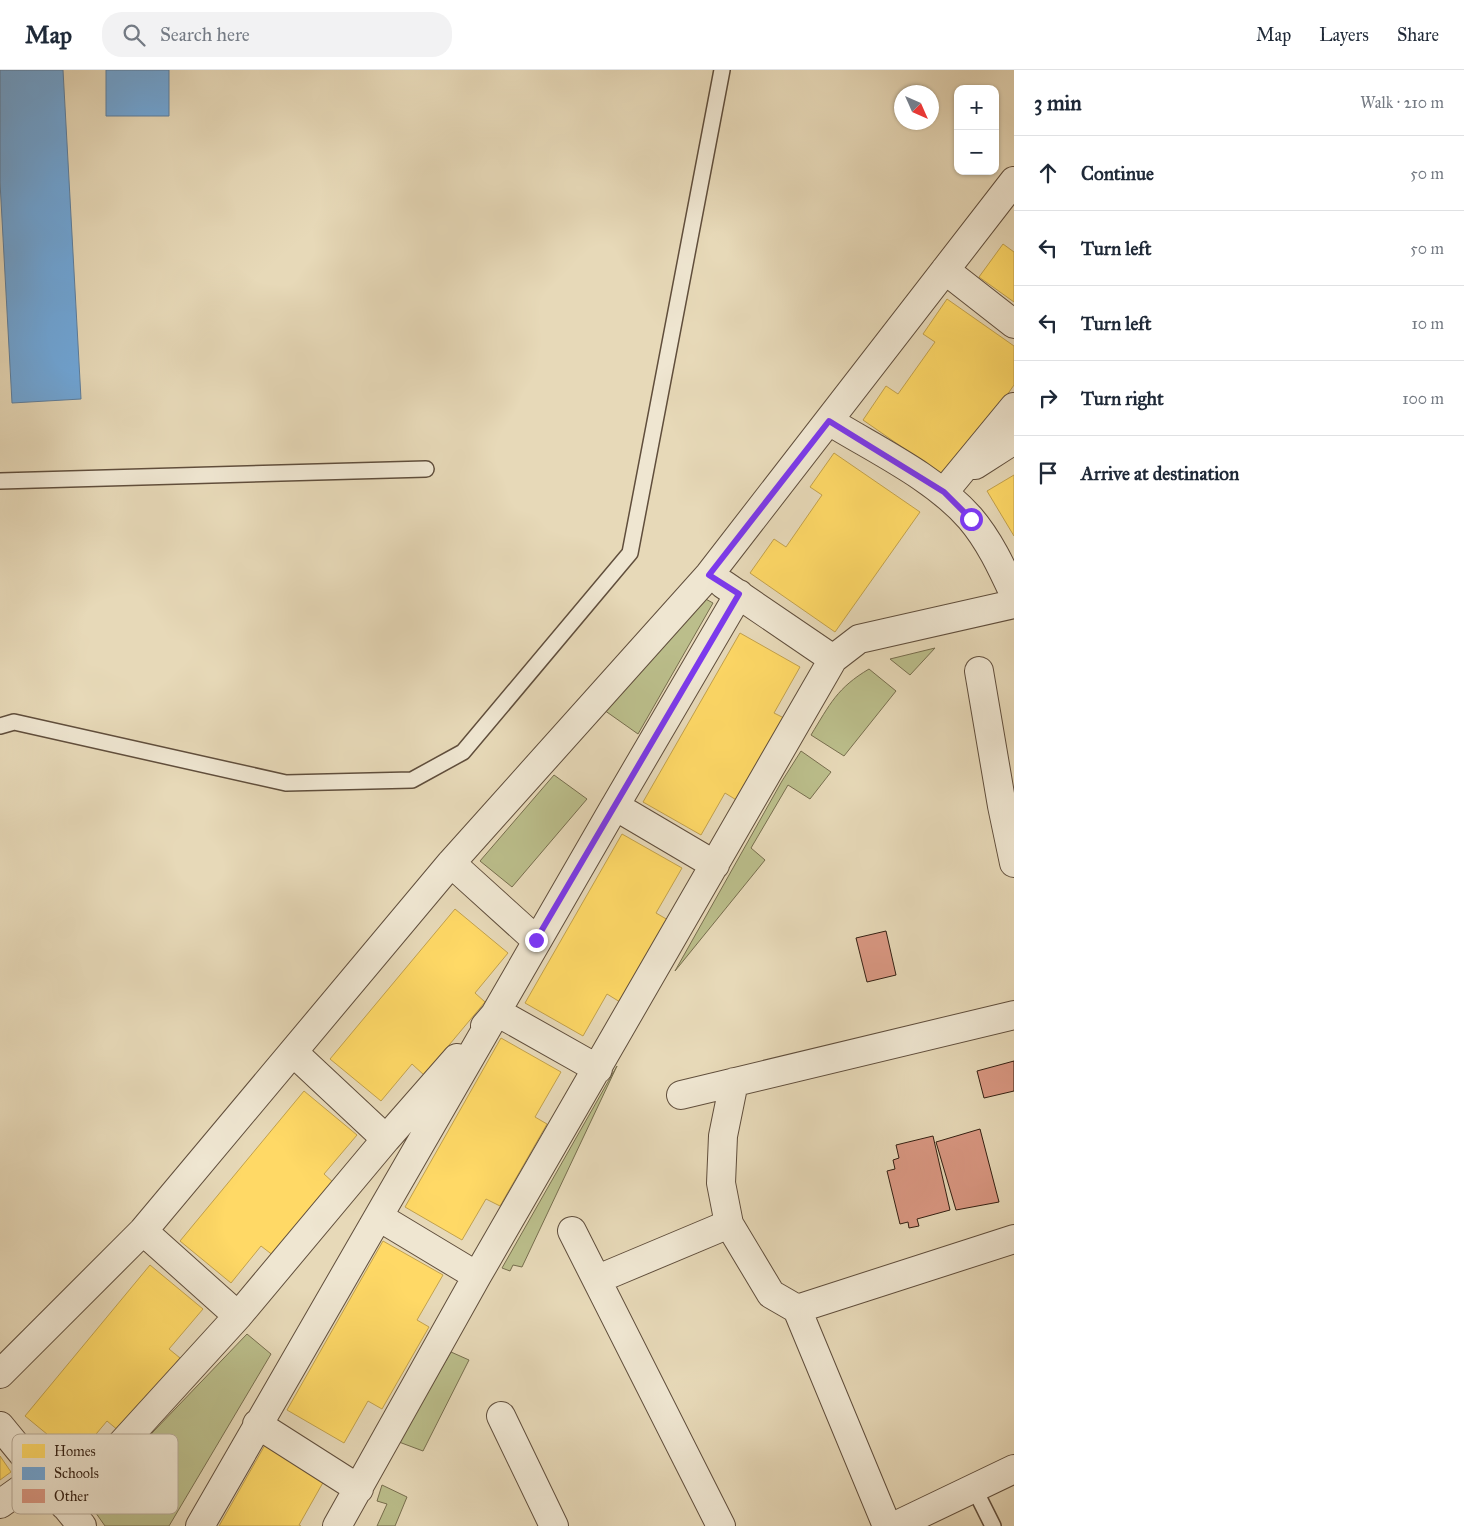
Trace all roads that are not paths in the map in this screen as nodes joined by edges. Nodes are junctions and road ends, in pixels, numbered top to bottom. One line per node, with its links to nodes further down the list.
1 (722, 70): 17 (lane)
2 (1014, 181): 3 (street)
3 (945, 270): 4 (street); 6 (street)
4 (1014, 324)
5 (1014, 407): 10 (street)
6 (829, 421): 10 (street); 11 (street)
7 (1014, 440): 10 (street)
8 (426, 469): 9 (lane)
9 (0, 481)
10 (948, 486): 13 (street)
11 (709, 575): 12 (street); 20 (street)
12 (739, 594): 15 (street); 19 (street)
13 (1014, 594)
14 (1014, 604): 15 (street)
15 (833, 659): 22 (street)
16 (979, 671): 18 (street)
17 (0, 726)
18 (1008, 804): 21 (street)
19 (615, 806): 22 (street); 23 (street)
20 (450, 863): 23 (street); 26 (street)
21 (1014, 863)
22 (715, 865): 27 (street)
23 (536, 940): 24 (street)
24 (497, 1012): 27 (street); 30 (street); 31 (street)
25 (1014, 1014): 28 (street)
26 (293, 1052): 30 (street); 33 (street)
27 (598, 1069): 36 (street)
28 (734, 1082): 29 (street); 32 (street)
29 (681, 1095)
30 (386, 1139): 39 (street)
31 (378, 1217): 36 (street); 42 (street)
32 (728, 1224): 37 (street); 38 (street)
33 (143, 1231): 39 (street); 40 (street)
34 (572, 1231): 37 (street)
35 (1014, 1239): 38 (street)
36 (477, 1276): 48 (street)
37 (598, 1279): 54 (street)
38 (797, 1308): 55 (street)
39 (238, 1316): 44 (street)
40 (0, 1374)
41 (500, 1416): 53 (street)
42 (257, 1424): 48 (street); 51 (street)
43 (0, 1426): 45 (street)
44 (141, 1434)
45 (12, 1440)
46 (1014, 1469): 47 (street)
47 (974, 1488): 56 (street); 57 (lane)
48 (359, 1489): 52 (street)
49 (12, 1496): 50 (street)
50 (0, 1504)
51 (200, 1526)
52 (337, 1526)
53 (554, 1526)
54 (721, 1526)
55 (887, 1526)
56 (894, 1526)
57 (993, 1526)

